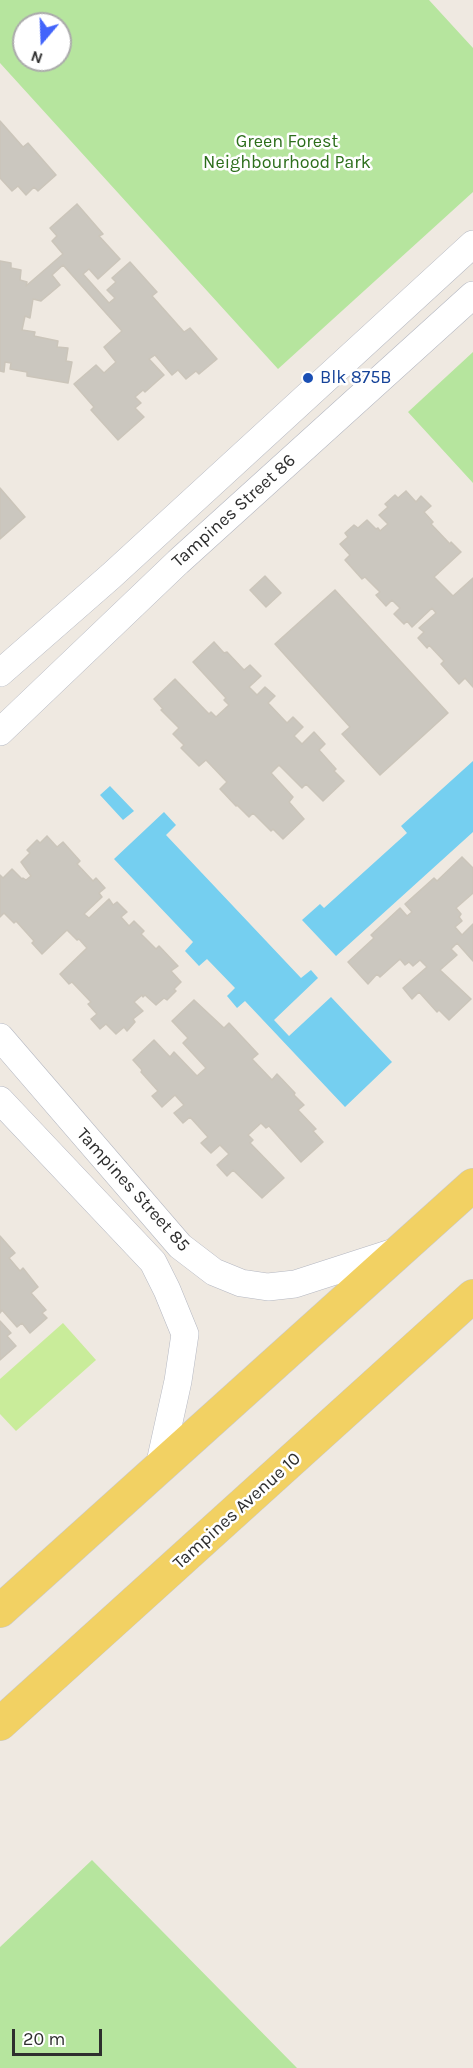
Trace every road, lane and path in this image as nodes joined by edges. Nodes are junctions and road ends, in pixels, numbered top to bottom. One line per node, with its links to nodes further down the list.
1 (473, 244): 3 (street, Tampines Street 86)
2 (473, 295): 4 (street, Tampines Street 86)
3 (0, 673)
4 (0, 732)
5 (0, 1037): 8 (street, Tampines Street 85)
6 (0, 1100): 10 (street, Tampines Street 85)
7 (473, 1185): 8 (main road)
8 (401, 1250): 10 (main road)
9 (473, 1296): 12 (main road, Tampines Avenue 10)
10 (159, 1467): 11 (main road)
11 (0, 1611)
12 (0, 1724)

